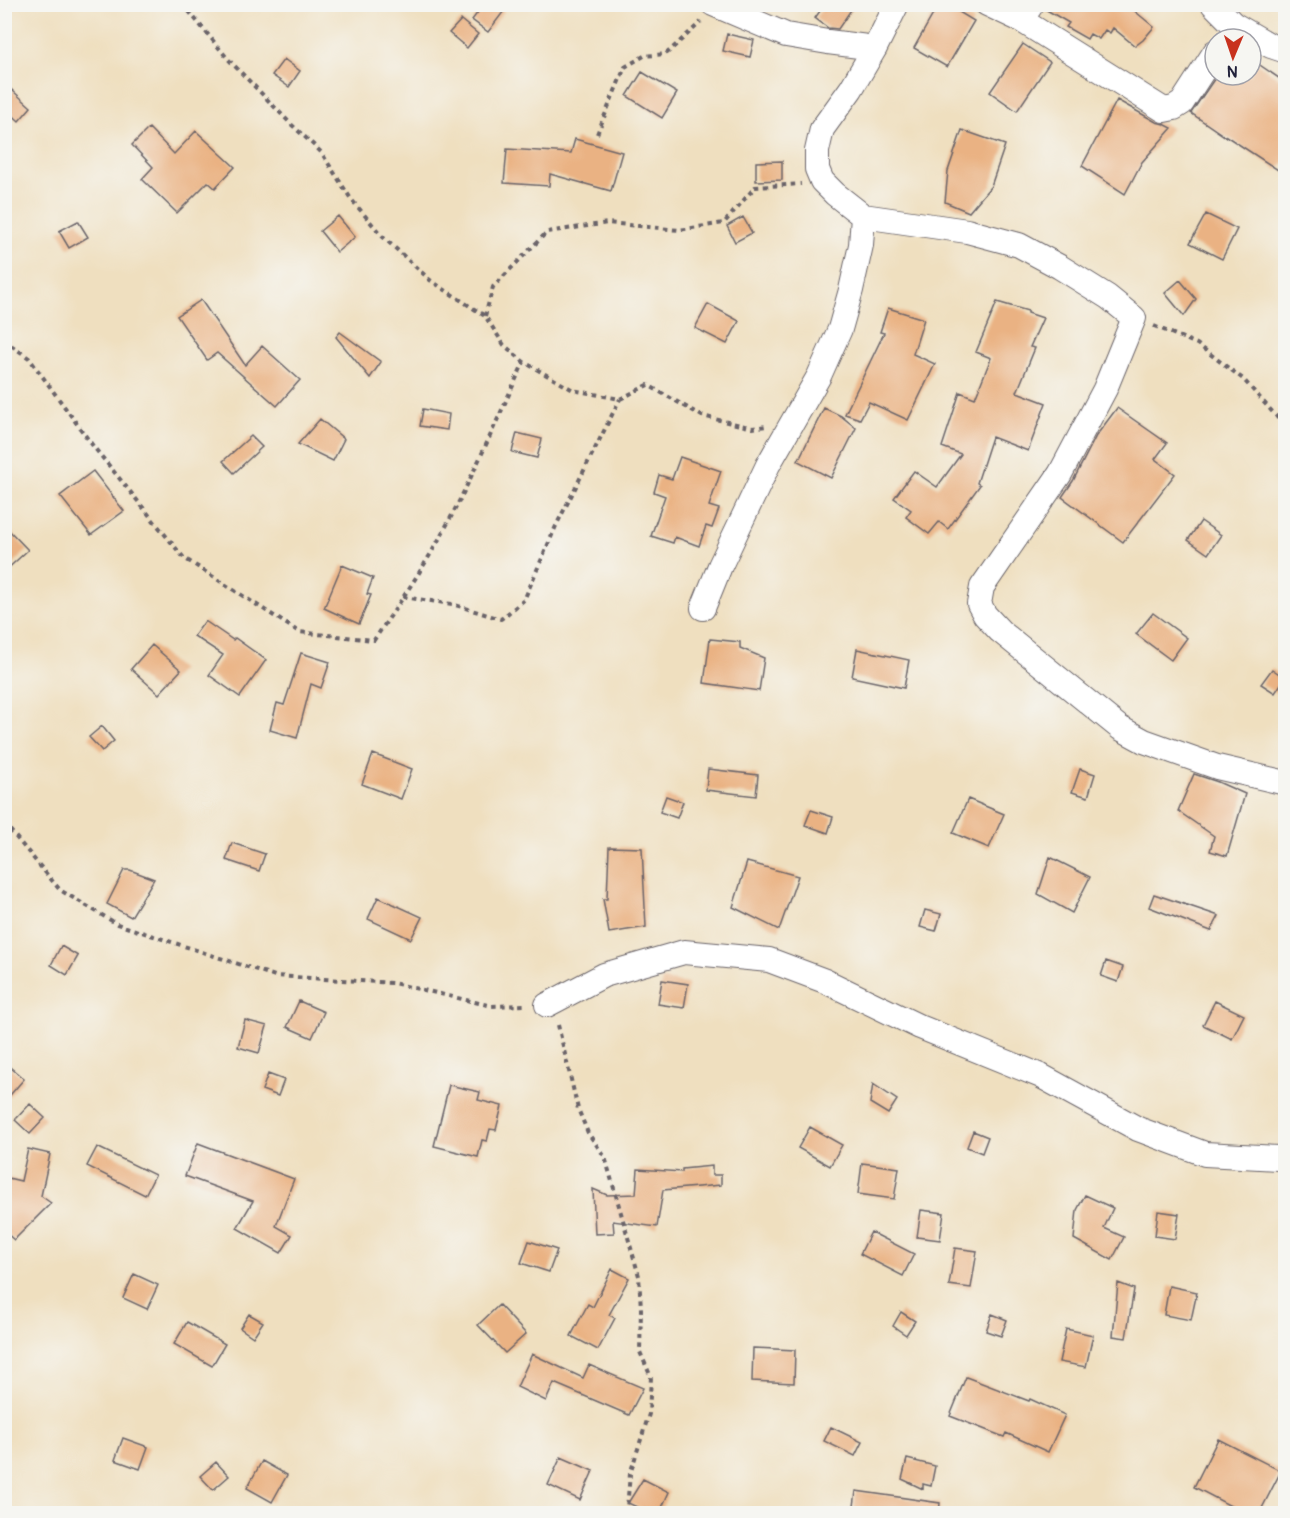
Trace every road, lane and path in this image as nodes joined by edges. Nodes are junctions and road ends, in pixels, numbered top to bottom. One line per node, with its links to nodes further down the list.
1 (183, 4): 15 (path)
2 (897, 4): 9 (street)
3 (987, 4): 6 (street)
4 (1213, 4): 7 (street)
5 (715, 6): 9 (street); 12 (path)
6 (1027, 12): 11 (street)
7 (1226, 27)
8 (1263, 43): 10 (street)
9 (875, 48): 13 (street)
10 (1286, 51)
11 (1203, 71)
12 (597, 134)
13 (822, 181): 14 (street); 15 (path)
14 (863, 216): 16 (street); 20 (street)
15 (485, 316): 18 (path)
16 (1134, 318): 21 (path); 24 (street)
17 (4, 340): 22 (path)
18 (524, 362): 19 (path); 22 (path)
19 (620, 399): 20 (path); 22 (path)
20 (796, 419): 23 (street)
21 (1286, 434)
22 (403, 597)
23 (703, 608)
24 (1286, 783)
25 (4, 823): 26 (path)
26 (548, 1005): 27 (street); 28 (path)
27 (1286, 1157)
28 (628, 1514)

